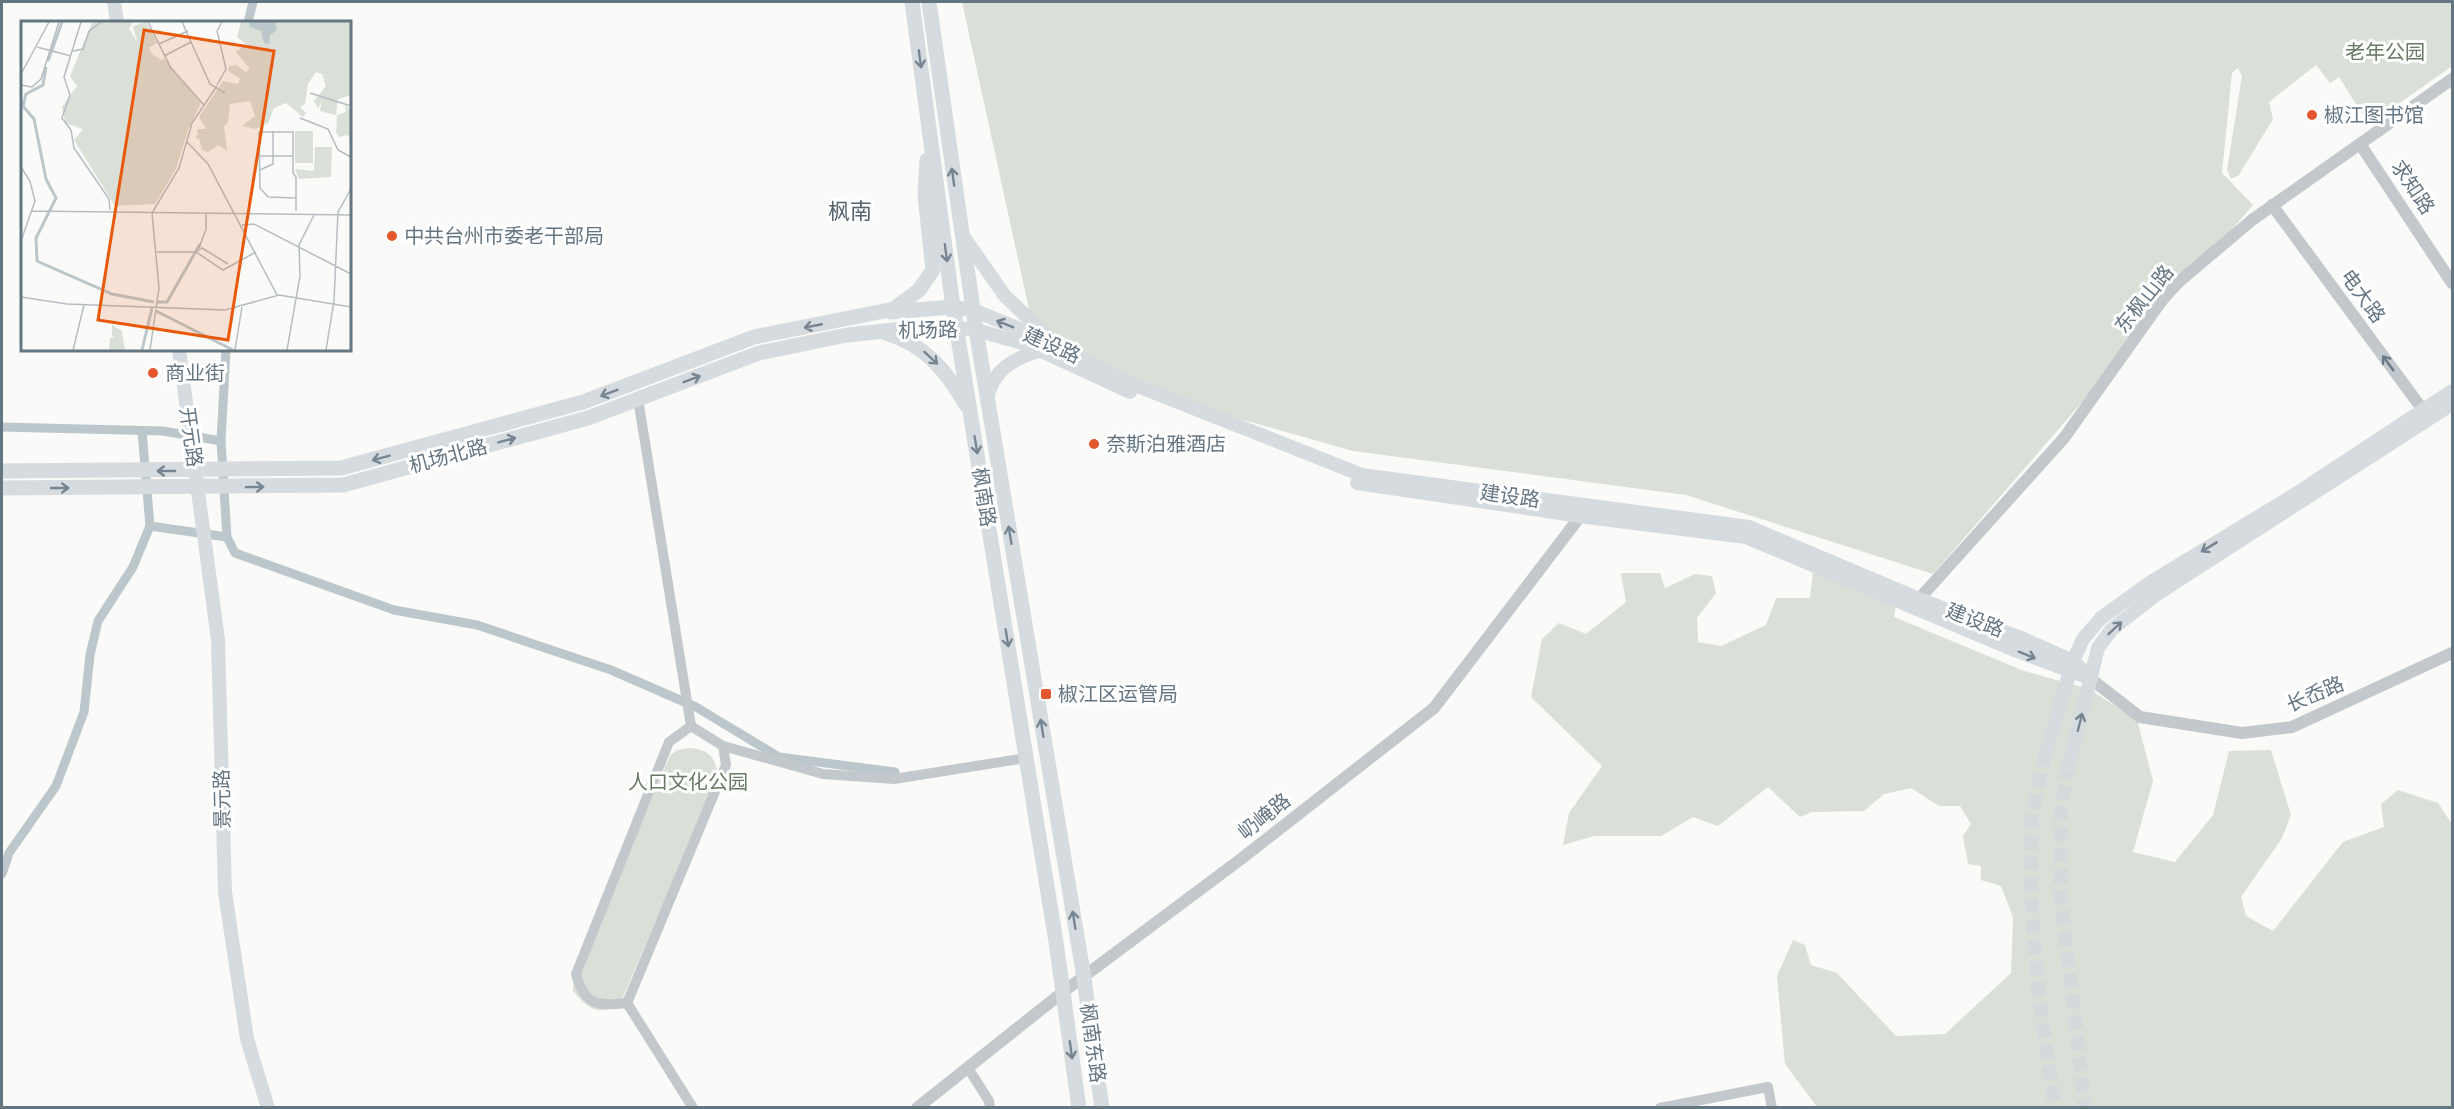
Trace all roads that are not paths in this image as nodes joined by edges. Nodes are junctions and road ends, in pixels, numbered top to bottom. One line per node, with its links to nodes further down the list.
1 (114, 2): 4 (main road)
2 (912, 2): 6 (main road, 枫南路, one-way to 6)
3 (929, 2): 9 (main road, 枫南路, one-way to 3)
4 (117, 21)
5 (2452, 79): 7 (street, 东枫山路)
6 (931, 141): 11 (main road, 枫南路, one-way to 11); 13 (main road)
7 (2360, 144): 8 (street, 东枫山路); 10 (street, 求知路)
8 (2272, 205): 24 (street, 电大路, one-way to 8); 31 (street, 东枫山路)
9 (962, 233): 12 (main road, 枫南路); 17 (main road)
10 (2452, 283)
11 (953, 307): 12 (main road, 建设路); 13 (main road, 机场路); 14 (main road, 枫南路)
12 (973, 310): 15 (main road, 枫南路); 17 (main road, 建设路, one-way to 12)
13 (871, 314): 26 (main road, 机场北路, one-way to 26)
14 (956, 328): 15 (main road, 机场路); 16 (main road, 机场路); 25 (main road, 枫南路)
15 (976, 330): 18 (main road, 建设路); 22 (main road, 枫南路)
16 (880, 332): 21 (main road, 机场北路, one-way to 16); 25 (main road, one-way to 25)
17 (1057, 346): 30 (main road, 建设路)
18 (1040, 350): 22 (main road); 30 (main road, 建设路)
19 (179, 351): 26 (main road, 开元路)
20 (2452, 391): 24 (main road)
21 (638, 399): 29 (main road, 机场北路, one-way to 21); 35 (street)
22 (987, 400): 40 (main road, 枫南路, one-way to 22)
23 (2452, 404): 34 (main road, one-way to 23)
24 (2423, 410): 33 (main road, one-way to 33)
25 (970, 412): 38 (main road, 枫南路, one-way to 38)
26 (194, 464): 27 (main road, 机场北路, one-way to 27); 29 (main road, 开元路)
27 (2, 471)
28 (2, 488): 29 (main road, 机场北路, one-way to 29)
29 (198, 488): 44 (main road, 景元路)
30 (1584, 511): 31 (main road, 建设路); 33 (main road, 建设路, one-way to 33); 40 (street, 屷崦路)
31 (1919, 599): 33 (main road, 建设路)
32 (2452, 653): 34 (street, 长岙路)
33 (2072, 667): 34 (main road, 建设路); 37 (main road)
34 (2091, 679): 39 (main road, one-way to 34)
35 (691, 726): 36 (street); 42 (street)
36 (723, 746): 38 (street); 42 (street)
37 (2046, 753)
38 (1026, 758): 41 (main road, 枫南路)
39 (2069, 765)
40 (1084, 978): 41 (street, 屷崦路); 49 (main road, 枫南东路)
41 (1063, 992): 43 (street, 屷崦路); 48 (main road, 枫南路, one-way to 48)
42 (627, 1003): 45 (street)
43 (968, 1068): 46 (street, 屷崦路); 47 (street)
44 (268, 1107)
45 (693, 1107)
46 (917, 1107)
47 (990, 1107)
48 (1080, 1107)
49 (1102, 1107)
50 (1660, 1107): 51 (street)
51 (1772, 1107)

